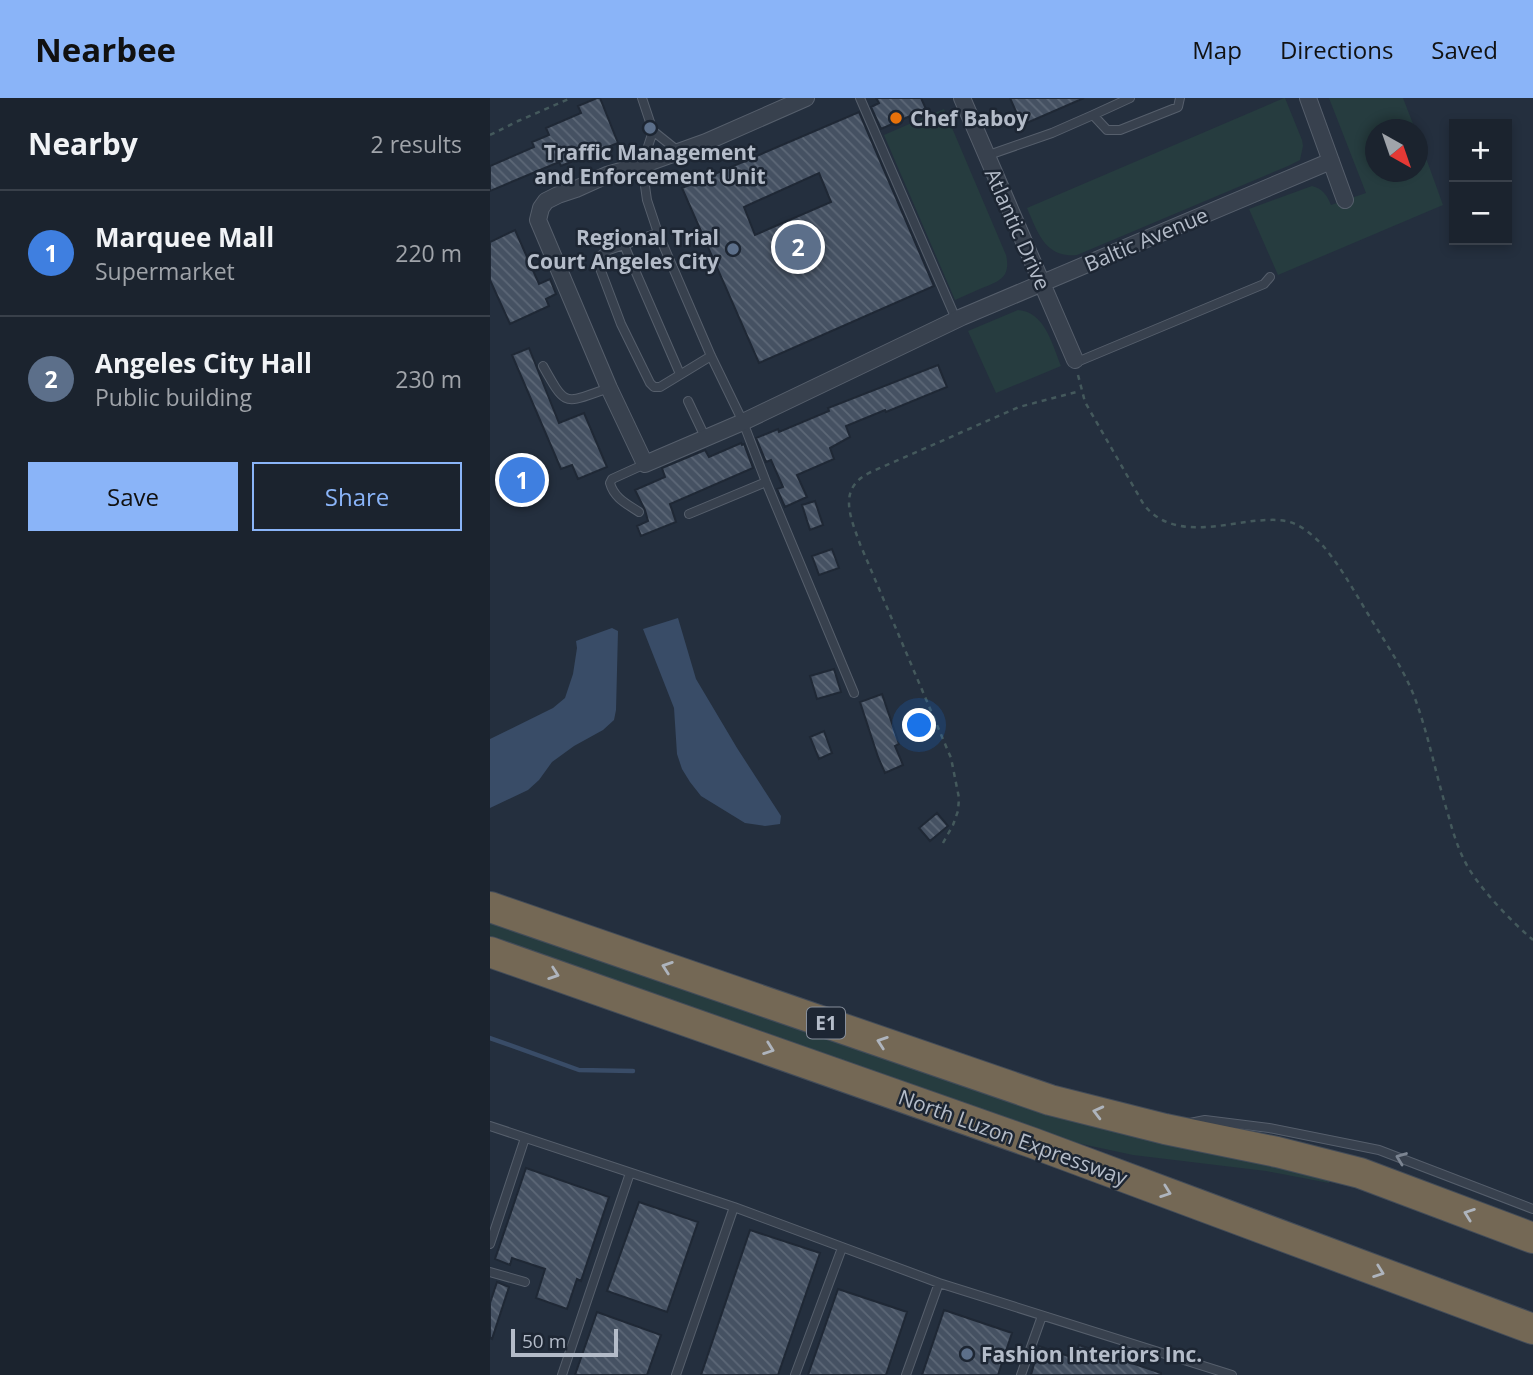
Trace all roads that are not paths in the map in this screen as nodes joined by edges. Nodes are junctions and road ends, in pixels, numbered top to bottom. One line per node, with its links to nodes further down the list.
1 (642, 98): 9 (lane)
2 (806, 98): 10 (street)
3 (860, 98): 19 (lane)
4 (962, 98): 11 (street, Atlantic Drive)
5 (1130, 98): 8 (lane)
6 (1181, 98): 8 (lane)
7 (1308, 98): 12 (street)
8 (1093, 115): 11 (lane)
9 (653, 131): 10 (lane); 13 (lane)
10 (678, 151): 13 (street)
11 (986, 156): 18 (street, Atlantic Drive)
12 (1331, 161): 14 (street); 18 (street, Baltic Avenue)
13 (642, 165): 15 (lane); 24 (street)
14 (1345, 200)
15 (658, 233): 16 (lane); 20 (lane)
16 (624, 245): 23 (lane); 23 (lane)
17 (1269, 277): 21 (lane)
18 (1042, 283): 19 (street, Baltic Avenue); 21 (street, Atlantic Drive)
19 (959, 318): 26 (street, Baltic Avenue)
20 (711, 356): 23 (lane); 26 (lane)
21 (1076, 361)
22 (543, 366): 24 (lane)
23 (680, 374)
24 (609, 388): 28 (street)
25 (688, 401): 27 (lane)
26 (743, 422): 27 (street, Baltic Avenue); 29 (lane)
27 (706, 439): 28 (street, Baltic Avenue)
28 (645, 464): 30 (lane)
29 (766, 482): 31 (lane); 32 (lane)
30 (639, 512)
31 (689, 514)
32 (854, 693)
33 (490, 907): 36 (highway, E1, one-way to 33)
34 (490, 952): 48 (highway, North Luzon Expressway / E1, one-way to 48)
35 (490, 1126): 37 (lane)
36 (1165, 1129): 40 (lane, one-way to 36); 41 (highway, E1, one-way to 36)
37 (524, 1138): 38 (lane); 42 (lane)
38 (630, 1173): 39 (lane); 49 (lane)
39 (734, 1207): 43 (lane); 50 (lane)
40 (1533, 1209)
41 (1533, 1238)
42 (490, 1244)
43 (842, 1248): 46 (lane); 51 (lane)
44 (490, 1272): 45 (lane)
45 (524, 1282)
46 (939, 1283): 47 (lane); 52 (lane)
47 (1042, 1316): 53 (lane); 54 (lane)
48 (1533, 1329)
49 (562, 1375)
50 (676, 1375)
51 (795, 1375)
52 (906, 1375)
53 (1021, 1375)
54 (1232, 1375)

